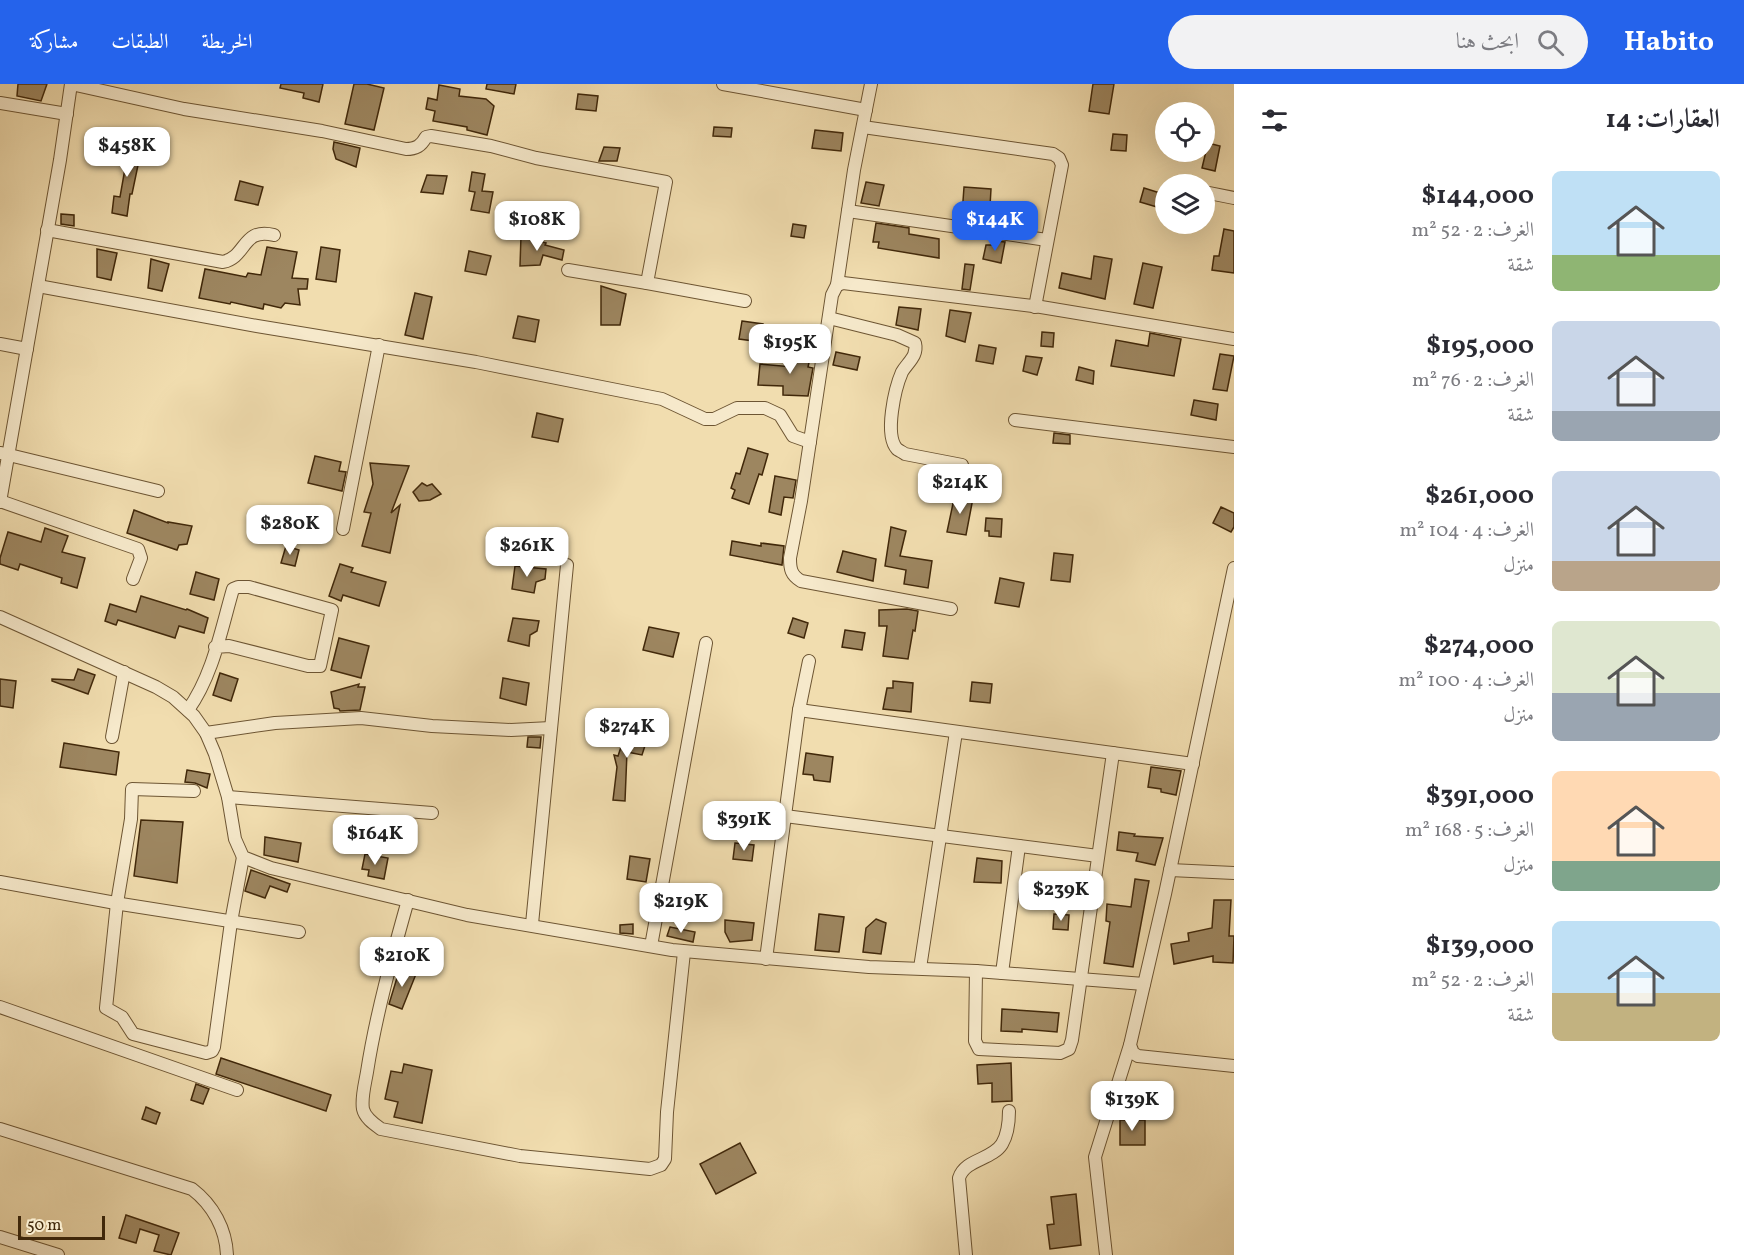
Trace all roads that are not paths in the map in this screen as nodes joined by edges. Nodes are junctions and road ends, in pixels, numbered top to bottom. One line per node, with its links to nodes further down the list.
1 (71, 84): 6 (street); 15 (street)
2 (723, 84): 5 (street)
3 (871, 84): 5 (street)
4 (0, 103): 6 (street)
5 (866, 110): 7 (street)
6 (67, 114): 11 (street)
7 (863, 127): 10 (street); 13 (street)
8 (1215, 194): 9 (street)
9 (1234, 198)
10 (848, 211): 13 (street); 16 (street)
11 (47, 230): 12 (street); 17 (street)
12 (274, 235)
13 (1047, 240): 19 (street)
14 (568, 270): 15 (street)
15 (647, 283): 18 (street)
16 (837, 285): 19 (street); 20 (street)
17 (38, 286): 23 (street); 24 (street)
18 (745, 301)
19 (1035, 307): 21 (street)
20 (828, 318): 26 (street); 29 (street)
21 (1234, 339)
22 (0, 344): 24 (street)
23 (379, 345): 26 (street); 32 (street)
24 (27, 349): 28 (street)
25 (1015, 420): 27 (street)
26 (810, 442): 36 (street)
27 (1234, 447)
28 (4, 453): 30 (street); 31 (street)
29 (962, 465)
30 (158, 491)
31 (0, 502): 35 (street)
32 (343, 529)
33 (567, 565): 45 (street)
34 (1234, 568): 37 (street)
35 (134, 579)
36 (951, 609)
37 (1229, 614): 50 (street)
38 (0, 617): 42 (street)
39 (706, 643): 67 (street)
40 (215, 647): 40 (street); 43 (street)
41 (809, 661): 44 (street)
42 (124, 672): 43 (street); 48 (street)
43 (188, 710): 47 (street)
44 (799, 710): 46 (street); 54 (street)
45 (551, 728): 47 (street); 65 (street)
46 (956, 732): 49 (street); 55 (street)
47 (206, 733): 52 (street)
48 (112, 737)
49 (1113, 753): 50 (street); 57 (street)
50 (1193, 764): 59 (street)
51 (194, 791): 63 (street)
52 (228, 797): 53 (street); 58 (street)
53 (432, 813)
54 (785, 816): 55 (street); 69 (street)
55 (939, 835): 56 (street); 70 (street)
56 (1019, 846): 57 (street); 72 (street)
57 (1098, 856): 73 (street)
58 (243, 857): 62 (street); 64 (street)
59 (1170, 870): 60 (street); 74 (street)
60 (1234, 873)
61 (0, 882): 63 (street)
62 (408, 900): 65 (street); 68 (street)
63 (117, 903): 64 (street); 64 (street)
64 (231, 922): 66 (street)
65 (532, 924): 67 (street)
66 (299, 932)
67 (651, 946): 68 (street)
68 (684, 952): 69 (street)
69 (766, 959): 70 (street)
70 (920, 968): 71 (street)
71 (976, 971): 72 (street); 73 (street)
72 (1002, 972): 73 (street)
73 (1081, 978): 74 (street)
74 (1144, 984): 76 (street)
75 (0, 1007): 78 (street)
76 (1130, 1045): 77 (street); 85 (street)
77 (1234, 1066)
78 (237, 1090)
79 (1009, 1112): 84 (street)
80 (0, 1129): 83 (street)
81 (0, 1237): 82 (street)
82 (58, 1255)
83 (227, 1255)
84 (966, 1255)
85 (1106, 1255)

